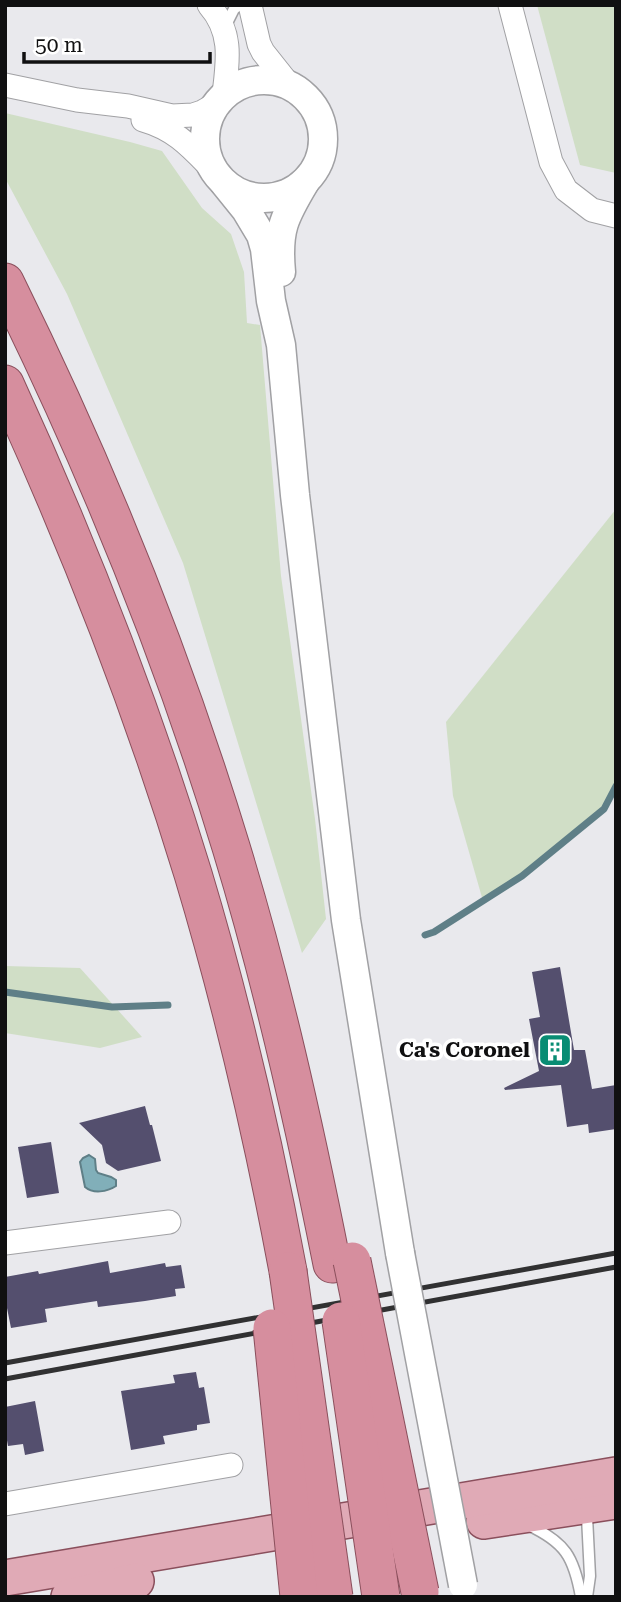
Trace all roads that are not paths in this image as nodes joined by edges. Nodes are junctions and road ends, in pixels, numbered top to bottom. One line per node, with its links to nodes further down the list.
1 (209, 5): 5 (street)
2 (239, 5): 5 (lane)
3 (250, 5): 7 (street)
4 (510, 5): 12 (street)
5 (224, 29): 8 (street)
6 (5, 85): 9 (street)
7 (290, 86): 8 (street); 11 (street)
8 (220, 99): 9 (street); 10 (street)
9 (76, 100): 10 (street)
10 (221, 179): 11 (street); 14 (street)
11 (305, 182): 14 (street)
12 (616, 216)
13 (5, 282): 18 (highway)
14 (281, 345): 27 (street, bridge)
15 (5, 384): 19 (highway)
16 (169, 1222): 17 (street)
17 (5, 1243)
18 (342, 1262): 28 (highway, bridge); 32 (highway, bridge)
19 (277, 1273): 30 (highway, bridge); 31 (highway, bridge)
20 (231, 1465): 22 (street)
21 (610, 1493): 23 (main road); 25 (main road); 34 (lane)
22 (5, 1504)
23 (501, 1518): 26 (main road); 33 (lane)
24 (5, 1578): 25 (main road)
25 (75, 1581): 26 (main road)
26 (136, 1581): 29 (main road)
27 (464, 1591)
28 (421, 1594)
29 (14, 1597)
30 (299, 1597)
31 (334, 1597)
32 (381, 1597)
33 (581, 1597)
34 (587, 1597)

